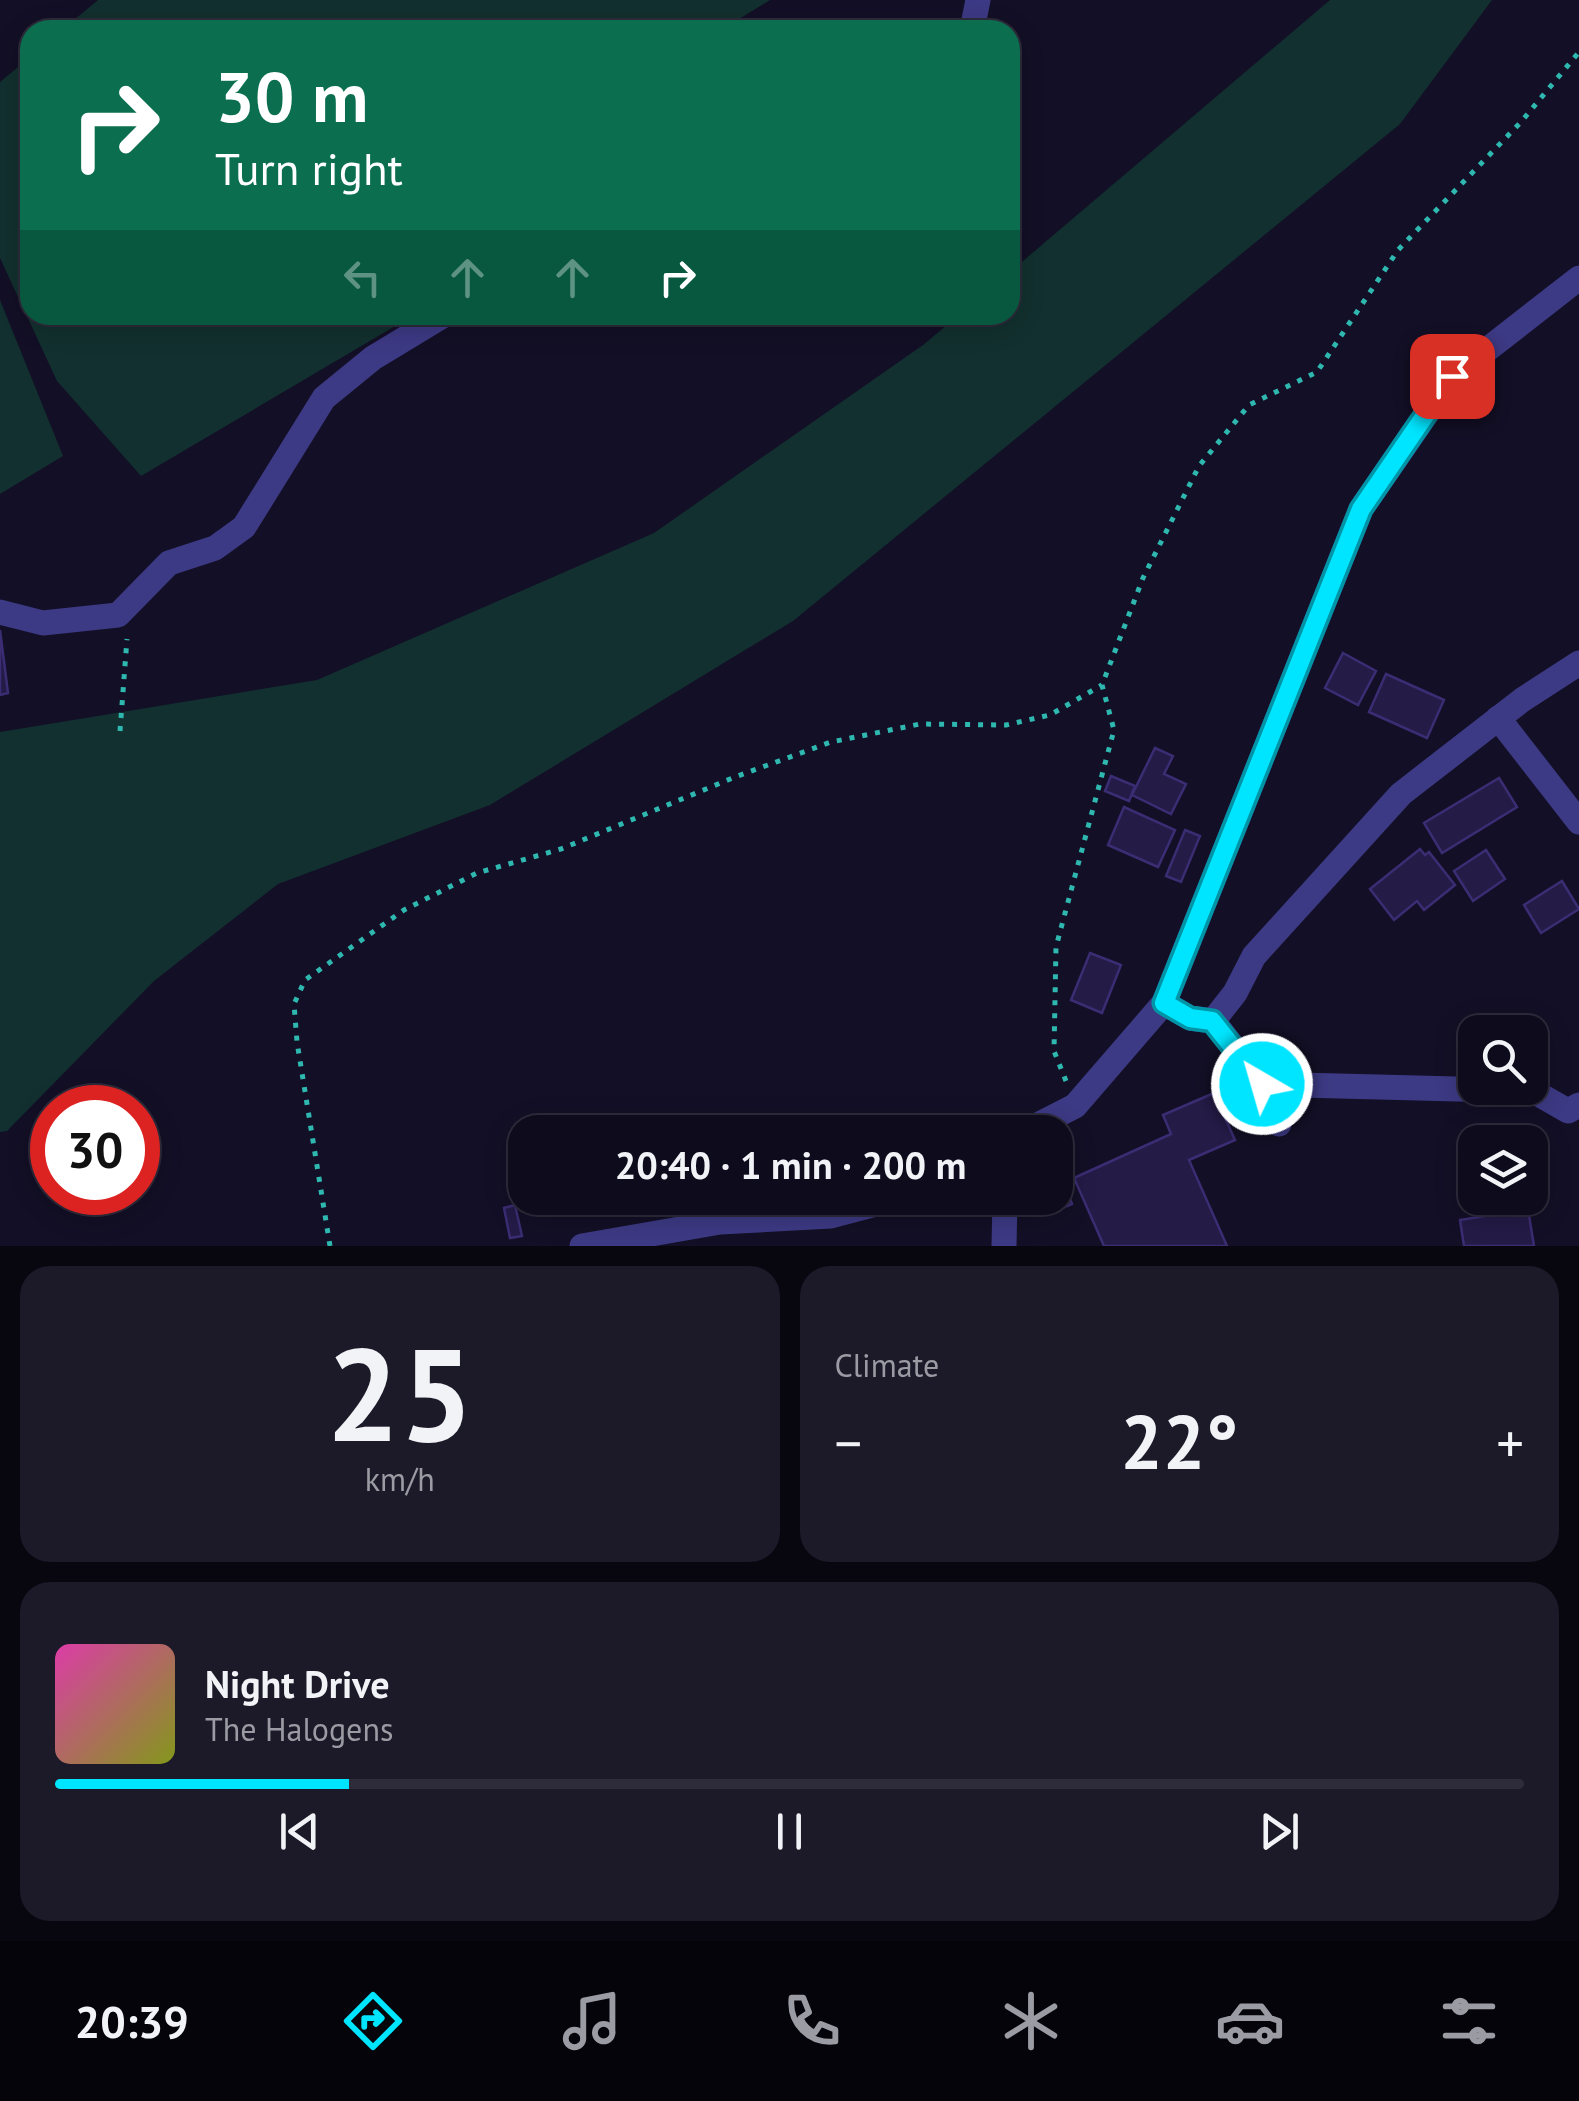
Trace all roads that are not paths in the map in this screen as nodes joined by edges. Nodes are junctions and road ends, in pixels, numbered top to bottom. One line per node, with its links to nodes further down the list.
1 (1579, 278): 7 (street)
2 (427, 325): 3 (street)
3 (0, 612)
4 (1579, 663): 5 (street)
5 (1498, 718): 6 (street); 8 (street)
6 (1579, 822)
7 (1164, 1003): 8 (street); 11 (street)
8 (1212, 1021): 9 (street)
9 (1262, 1084): 10 (street); 12 (street)
10 (1579, 1105)
11 (1057, 1115)
12 (1279, 1124)
13 (835, 1215): 15 (street)
14 (1005, 1215): 16 (street)
15 (582, 1246)
16 (1004, 1246)

